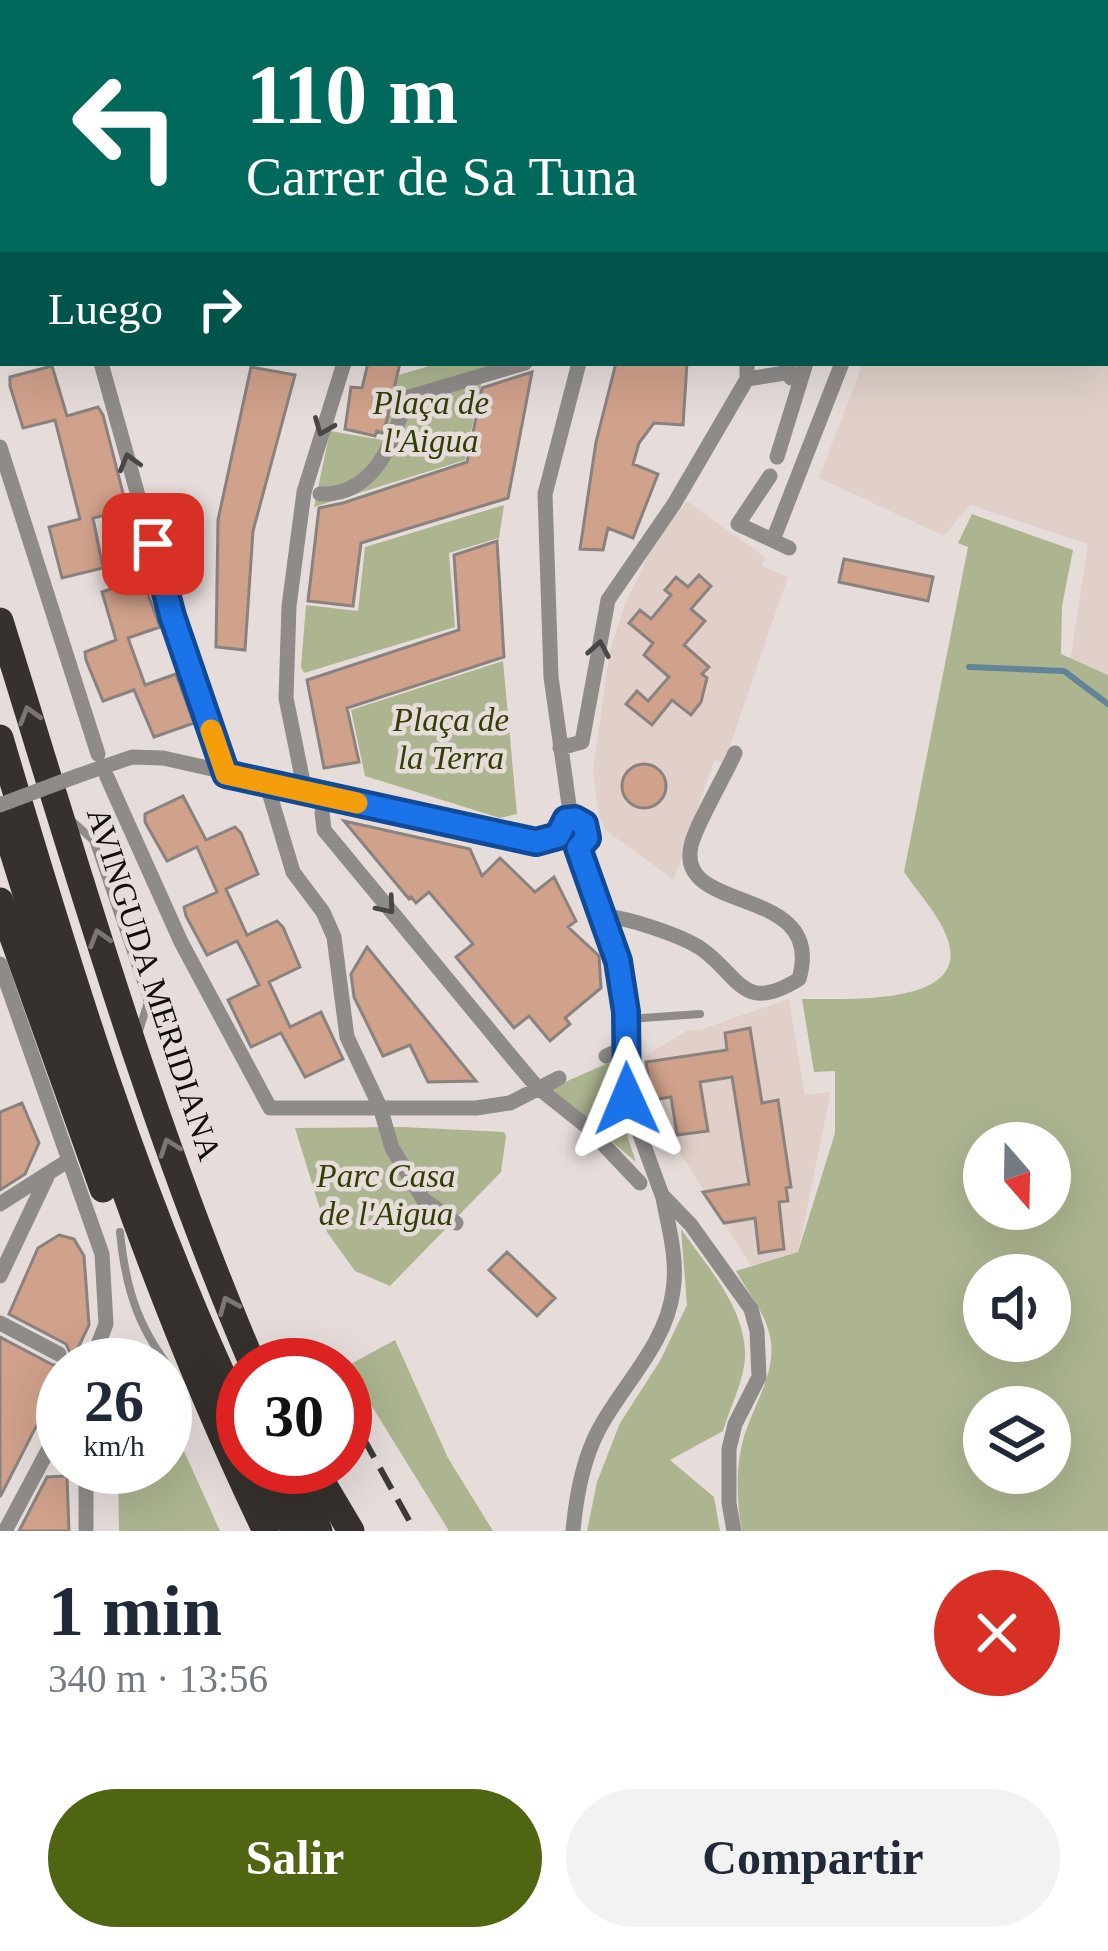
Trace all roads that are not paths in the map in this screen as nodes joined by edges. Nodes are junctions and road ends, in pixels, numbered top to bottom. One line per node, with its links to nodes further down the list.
1 (102, 366): 20 (street, one-way to 1)
2 (343, 366): 22 (street, one-way to 22)
3 (515, 366): 12 (street)
4 (578, 366): 17 (street)
5 (805, 366): 10 (street)
6 (841, 366): 13 (street)
7 (747, 371): 8 (street); 17 (street, one-way to 7)
8 (781, 378)
9 (0, 447): 19 (street, AVINGUDA MERIDIANA)
10 (777, 457)
11 (770, 476): 13 (street)
12 (320, 494)
13 (772, 540): 14 (street)
14 (789, 548)
15 (0, 621): 47 (highway, AVINGUDA MERIDIANA, one-way to 15)
16 (0, 738): 49 (highway)
17 (560, 748): 25 (street)
18 (736, 753): 29 (street)
19 (103, 766): 20 (street); 23 (street, bridge); 35 (street, AVINGUDA MERIDIANA)
20 (226, 774): 21 (street)
21 (266, 782): 22 (street); 35 (street)
22 (305, 793): 26 (street)
23 (0, 807): 45 (highway)
24 (322, 812): 34 (street, one-way to 34)
25 (571, 819): 26 (street); 27 (street)
26 (558, 836): 27 (street)
27 (578, 848): 29 (street)
28 (0, 901): 40 (highway)
29 (603, 916): 32 (street)
30 (0, 964): 36 (street)
31 (700, 1014): 32 (lane)
32 (626, 1019): 39 (street)
33 (559, 1078): 34 (street)
34 (538, 1087): 35 (street); 38 (street)
35 (380, 1107): 42 (street)
36 (69, 1160): 37 (street); 46 (street)
37 (47, 1177): 41 (street); 43 (street)
38 (640, 1184): 39 (lane)
39 (661, 1192): 62 (street); 63 (street)
40 (109, 1203): 45 (highway); 57 (highway)
41 (0, 1204)
42 (456, 1222)
43 (0, 1276)
44 (0, 1323): 48 (street)
45 (177, 1331): 58 (highway)
46 (101, 1338)
47 (242, 1338)
48 (36, 1342)
49 (216, 1363)
50 (36, 1473): 55 (street)
51 (86, 1494): 56 (street)
52 (278, 1494): 59 (highway)
53 (303, 1494): 60 (highway)
54 (329, 1494): 61 (highway)
55 (5, 1531)
56 (86, 1531)
57 (246, 1531)
58 (266, 1531)
59 (295, 1531)
60 (320, 1531)
61 (351, 1531)
62 (573, 1531)
63 (734, 1531)

